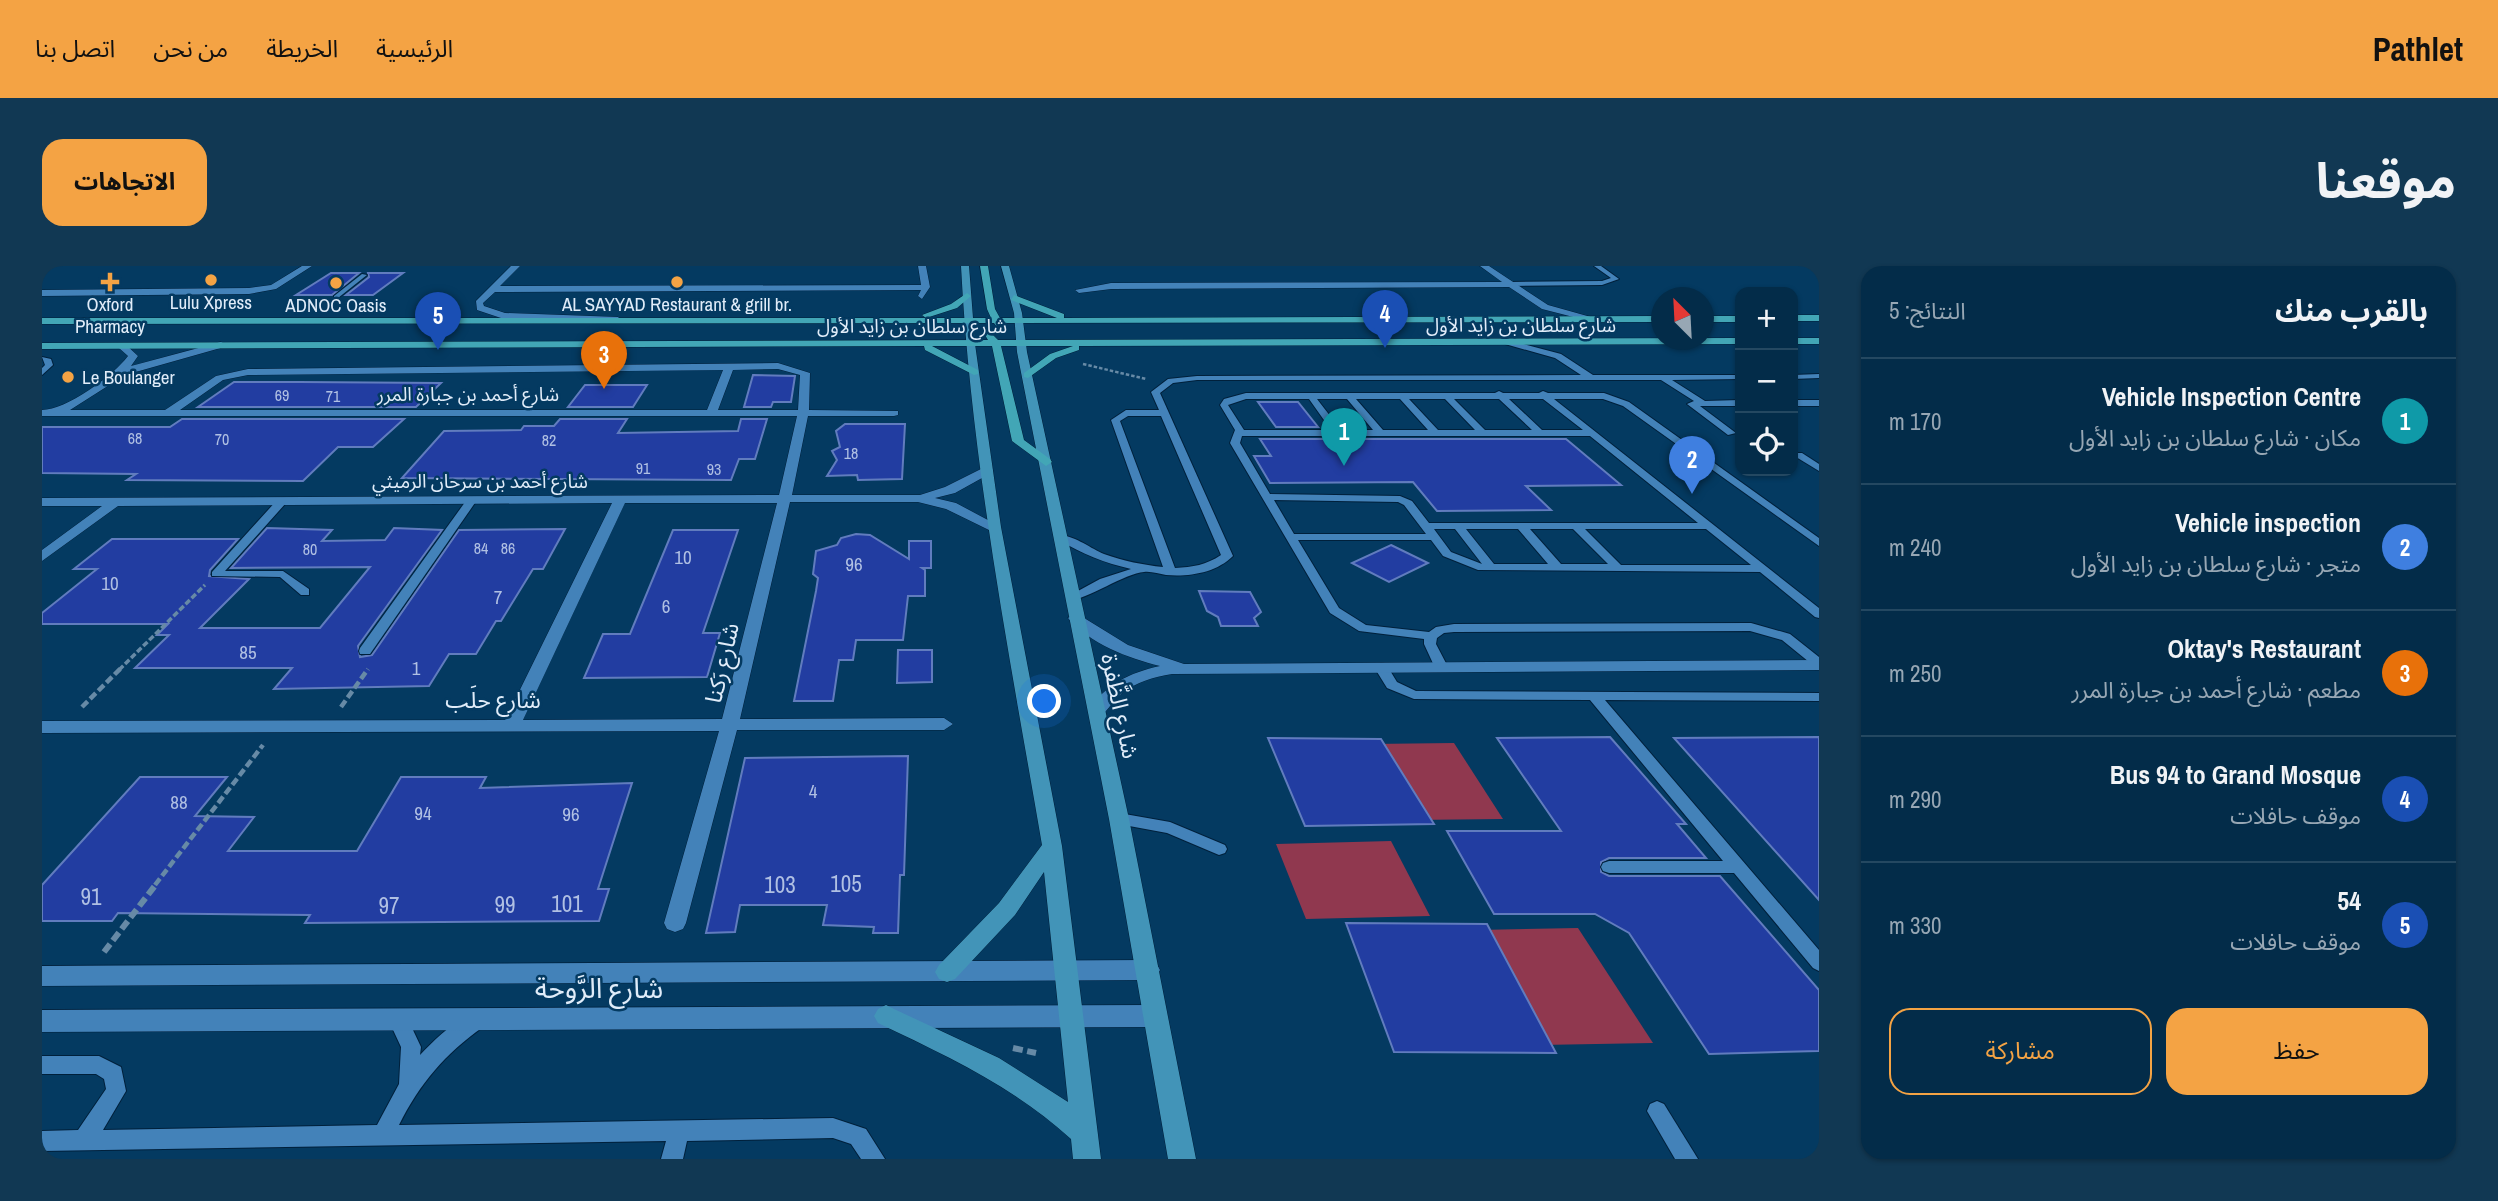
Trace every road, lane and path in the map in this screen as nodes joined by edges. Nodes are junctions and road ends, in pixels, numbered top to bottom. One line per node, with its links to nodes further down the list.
1 (309, 266): 14 (street)
2 (516, 266): 12 (street)
3 (922, 266): 12 (street)
4 (954, 266): 9 (street)
5 (985, 266): 33 (main road)
6 (1005, 266): 17 (main road, شارع الظَّفرة)
7 (1484, 266): 11 (street)
8 (1597, 266): 11 (lane)
9 (965, 267): 15 (main road)
10 (364, 275): 16 (lane)
11 (1511, 284): 13 (street); 18 (street)
12 (492, 289): 22 (street)
13 (1079, 290)
14 (42, 293)
15 (967, 296): 27 (main road); 35 (main road)
16 (337, 297)
17 (1014, 298): 30 (main road); 34 (main road, شارع الظَّفرة)
18 (1545, 307): 24 (street); 28 (street)
19 (1735, 318): 26 (main road)
20 (1798, 318): 21 (main road)
21 (1819, 318)
22 (615, 319): 23 (main road, شارع سلطان بن زايد الأول); 29 (main road, شارع سلطان بن زايد الأول)
23 (698, 319): 27 (main road, شارع سلطان بن زايد الأول); 36 (main road)
24 (1593, 319): 25 (main road, شارع سلطان بن زايد الأول); 28 (main road, شارع سلطان بن زايد الأول)
25 (1651, 319)
26 (1714, 319)
27 (885, 320): 35 (main road, شارع سلطان بن زايد الأول)
28 (1529, 320): 31 (main road, شارع سلطان بن زايد الأول)
29 (42, 321)
30 (1088, 321): 31 (main road, شارع سلطان بن زايد الأول); 34 (main road, شارع سلطان بن زايد الأول)
31 (1356, 322): 32 (main road)
32 (1243, 328): 34 (main road); 42 (main road)
33 (995, 331): 34 (main road, شارع سلطان بن زايد الأول); 34 (main road); 35 (main road); 35 (main road, شارع سلطان بن زايد الأول); 92 (main road)
34 (1020, 331): 44 (main road, شارع سلطان بن زايد الأول); 54 (main road, شارع الظَّفرة)
35 (970, 332): 36 (main road); 43 (main road, شارع سلطان بن زايد الأول); 51 (main road)
36 (747, 334): 41 (main road)
37 (1735, 341): 40 (main road, شارع سلطان بن زايد الأول)
38 (1798, 341): 39 (main road)
39 (1819, 341)
40 (1508, 342): 42 (main road, شارع سلطان بن زايد الأول); 56 (lane)
41 (491, 343): 43 (main road, شارع سلطان بن زايد الأول); 45 (main road, شارع سلطان بن زايد الأول)
42 (1256, 343): 44 (main road, شارع سلطان بن زايد الأول)
43 (904, 344): 51 (main road)
44 (1098, 344): 54 (main road)
45 (222, 345): 47 (main road, شارع سلطان بن زايد الأول); 53 (street)
46 (42, 346): 47 (main road, شارع سلطان بن زايد الأول)
47 (122, 346): 53 (street)
48 (42, 359): 52 (lane)
49 (1074, 362): 61 (path)
50 (729, 367): 74 (street); 75 (street, شارع رَكنا); 76 (street, شارع رَكنا)
51 (974, 372): 94 (main road)
52 (42, 373)
53 (121, 373): 79 (street)
54 (1028, 375): 92 (main road, شارع الظَّفرة)
55 (1819, 376): 59 (lane)
56 (1590, 377): 57 (lane); 60 (lane); 68 (lane)
57 (1663, 377): 58 (lane); 70 (lane)
58 (1735, 377)
59 (1798, 377)
60 (1268, 378): 61 (lane); 66 (lane)
61 (1164, 384): 80 (lane)
62 (1499, 394): 63 (lane); 65 (lane); 88 (lane)
63 (1543, 394): 68 (lane); 89 (lane)
64 (1401, 395): 65 (lane); 67 (lane); 86 (lane)
65 (1446, 395): 87 (lane)
66 (1315, 396): 67 (lane); 83 (lane); 84 (lane)
67 (1349, 396): 85 (lane)
68 (1620, 401): 112 (lane)
69 (1720, 402): 70 (lane); 71 (lane); 81 (lane)
70 (1702, 403): 90 (lane)
71 (1735, 403)
72 (1798, 403): 73 (lane)
73 (1819, 403)
74 (712, 411): 75 (street, شارع أحمد بن جبارة المرر); 76 (street, شارع أحمد بن جبارة المرر)
75 (802, 411): 77 (street, شارع أحمد بن جبارة المرر); 97 (street, شارع رَكنا)
76 (169, 412): 79 (street, شارع أحمد بن جبارة المرر)
77 (894, 412)
78 (42, 413): 79 (street, شارع أحمد بن جبارة المرر)
79 (58, 413): 82 (street)
80 (1164, 413): 119 (lane); 119 (lane)
81 (1736, 413)
82 (42, 423)
83 (1240, 433): 84 (lane); 95 (lane)
84 (1338, 433): 85 (lane)
85 (1380, 433): 86 (lane)
86 (1435, 433): 87 (lane)
87 (1483, 433): 88 (lane)
88 (1540, 433): 89 (lane)
89 (1591, 433): 107 (lane)
90 (1731, 433)
91 (1799, 455): 93 (lane)
92 (1046, 462): 111 (main road, شارع الظَّفرة)
93 (1819, 468)
94 (987, 471): 96 (street, شارع أحمد بن سرحان الرميثي); 108 (main road)
95 (1266, 497): 103 (lane); 109 (lane)
96 (918, 498): 97 (street, شارع أحمد بن سرحان الرميثي); 108 (street, شارع أحمد بن سرحان الرميثي)
97 (784, 499): 99 (street, شارع أحمد بن سرحان الرميثي); 134 (street, شارع رَكنا)
98 (472, 500): 99 (street, شارع أحمد بن سرحان الرميثي); 101 (street, شارع أحمد بن سرحان الرميثي); 126 (lane)
99 (620, 500): 135 (street)
100 (116, 501): 101 (street, شارع أحمد بن سرحان الرميثي); 102 (street, شارع أحمد بن سرحان الرميثي); 113 (street)
101 (282, 501): 120 (lane)
102 (42, 502)
103 (1426, 526): 104 (lane); 110 (lane)
104 (1458, 526): 105 (lane); 114 (lane)
105 (1521, 526): 106 (lane); 115 (lane)
106 (1576, 526): 107 (lane); 116 (lane)
107 (1710, 526): 117 (lane)
108 (994, 527): 142 (main road)
109 (1290, 537): 110 (lane); 125 (lane)
110 (1433, 537): 114 (lane)
111 (1063, 538): 118 (lane); 122 (main road, شارع الظَّفرة)
112 (1819, 543)
113 (42, 557)
114 (1491, 567): 115 (lane)
115 (1557, 567): 116 (lane)
116 (1618, 568): 117 (lane)
117 (1763, 569): 123 (lane)
118 (1141, 570): 119 (lane); 122 (lane)
119 (1170, 570)
120 (216, 575): 121 (lane); 139 (path)
121 (305, 592)
122 (1073, 597): 124 (main road, شارع الظَّفرة)
123 (1819, 614)
124 (1076, 618): 130 (street); 133 (main road, شارع الظَّفرة)
125 (1431, 636): 127 (lane); 129 (lane)
126 (365, 652): 138 (path)
127 (1819, 664): 129 (street)
128 (1381, 667): 129 (street); 130 (street); 131 (lane)
129 (1441, 667)
130 (1194, 668): 133 (street)
131 (1595, 697): 132 (lane); 145 (lane)
132 (1819, 697)
133 (1097, 711): 141 (main road, شارع الظَّفرة)
134 (731, 723): 135 (street, شارع حلَب); 136 (street, شارع حلَب); 146 (street, شارع رَكنا)
135 (512, 724): 138 (street, شارع حلَب)
136 (944, 724)
137 (278, 725): 138 (street, شارع حلَب); 139 (street, شارع حلَب); 147 (path)
138 (329, 725)
139 (62, 726): 140 (street, شارع حلَب)
140 (42, 727)
141 (1119, 819): 143 (lane); 149 (main road, شارع الظَّفرة)
142 (1052, 846): 150 (main road); 151 (main road)
143 (1219, 849)
144 (1609, 867): 145 (lane)
145 (1738, 867): 148 (lane)
146 (675, 923)
147 (101, 957)
148 (1819, 963)
149 (1147, 970): 151 (street, شارع الرَّوحة); 155 (main road, شارع الظَّفرة)
150 (947, 972): 151 (street, شارع الرَّوحة); 152 (street, شارع الرَّوحة)
151 (1065, 972): 153 (main road)
152 (42, 976)
153 (1070, 1015): 154 (street, شارع الرَّوحة); 155 (street, شارع الرَّوحة); 165 (main road)
154 (886, 1016): 156 (street, شارع الرَّوحة); 165 (main road)
155 (1156, 1016): 172 (main road, شارع الظَّفرة)
156 (480, 1018): 157 (street, شارع الرَّوحة); 162 (lane)
157 (398, 1019): 158 (street, شارع الرَّوحة); 162 (lane)
158 (42, 1021)
159 (1011, 1039): 160 (path)
160 (1036, 1053)
161 (42, 1065): 167 (lane)
162 (407, 1083): 166 (lane)
163 (1657, 1111): 173 (lane)
164 (678, 1130): 166 (lane); 169 (lane); 170 (lane)
165 (1084, 1133): 171 (main road)
166 (383, 1135): 167 (lane)
167 (84, 1140): 168 (lane)
168 (45, 1146)
169 (672, 1159)
170 (874, 1159)
171 (1087, 1159)
172 (1182, 1159)
173 (1687, 1159)

